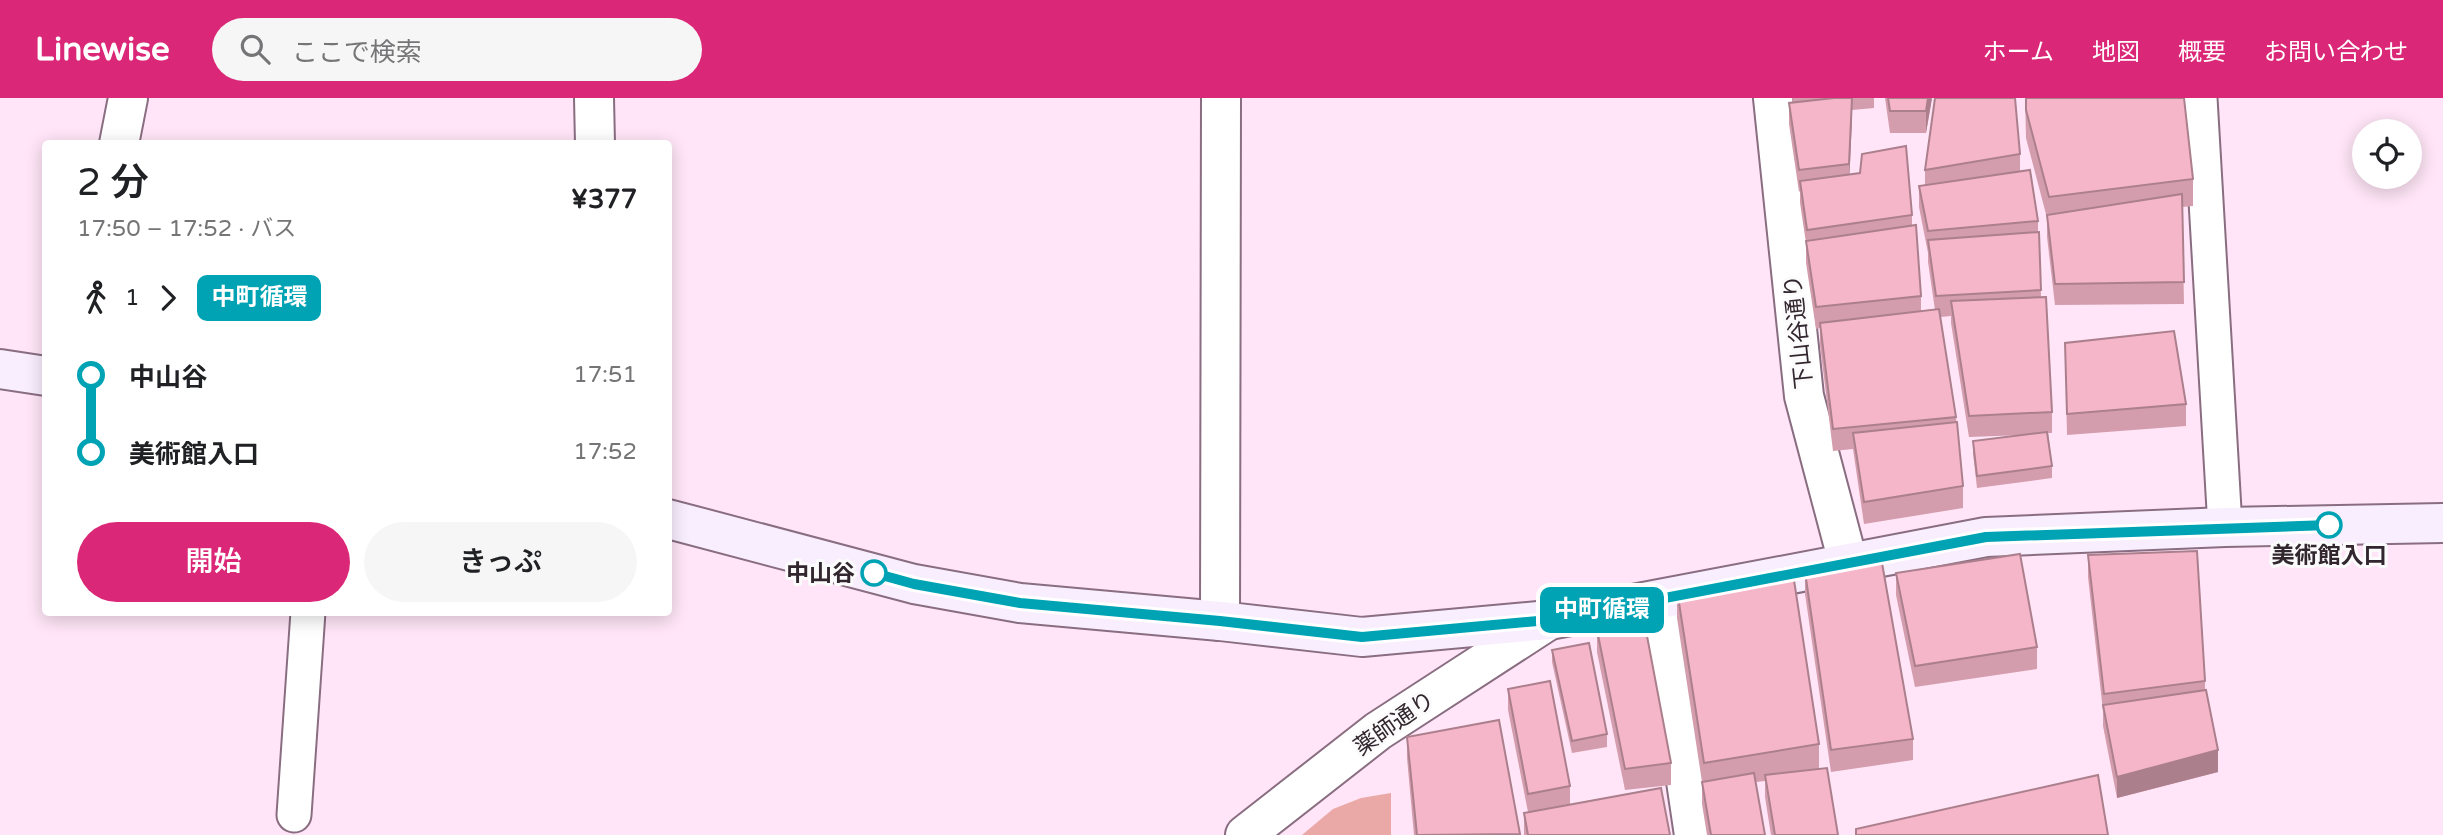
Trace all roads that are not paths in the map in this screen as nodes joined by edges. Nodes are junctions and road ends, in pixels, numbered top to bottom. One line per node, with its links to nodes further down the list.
1 (128, 98): 6 (street)
2 (594, 98): 7 (street)
3 (1221, 98): 17 (street)
4 (1773, 98): 13 (street, 下山谷通り)
5 (2200, 98): 12 (lane)
6 (120, 140)
7 (595, 140)
8 (0, 369): 9 (main road)
9 (42, 375)
10 (672, 520): 17 (main road)
11 (2443, 523): 12 (main road)
12 (2225, 527): 13 (main road)
13 (1848, 562): 14 (main road)
14 (1659, 600): 16 (main road); 20 (street)
15 (308, 616): 18 (lane)
16 (1549, 620): 17 (main road); 19 (street, 薬師通り)
17 (1220, 621)
18 (294, 815)
19 (1245, 835)
20 (1694, 835)

